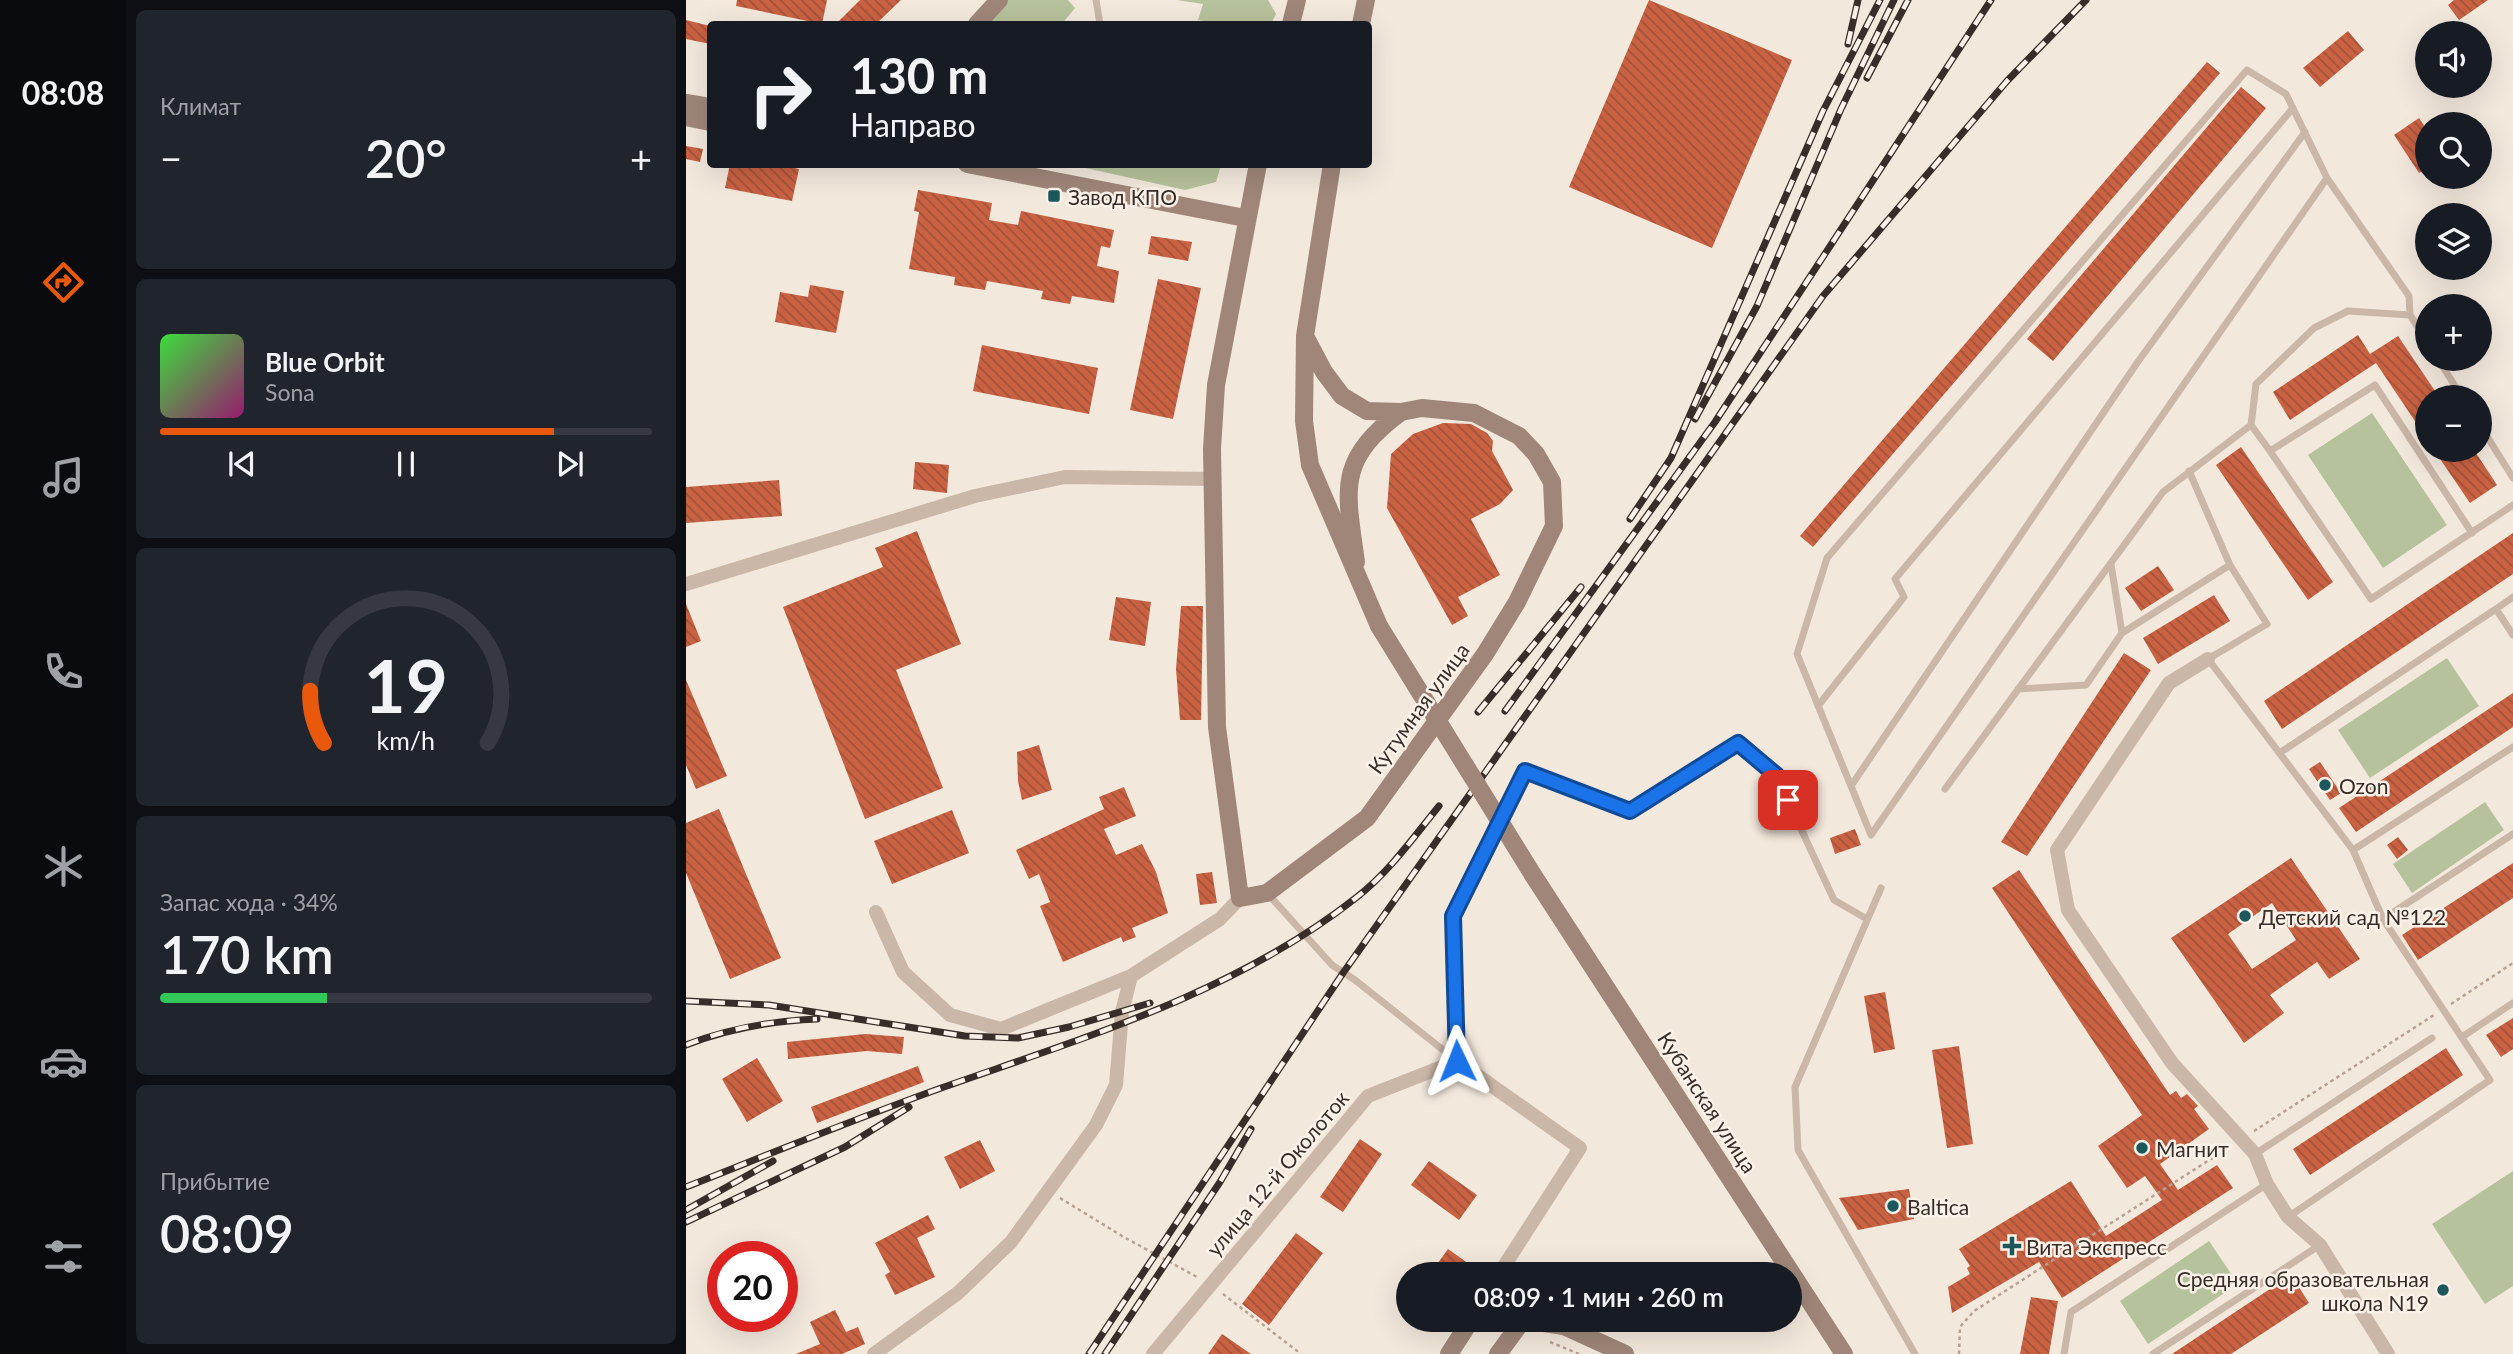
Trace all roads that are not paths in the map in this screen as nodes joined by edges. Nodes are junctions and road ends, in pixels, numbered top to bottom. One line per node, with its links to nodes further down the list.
1 (999, 0): 5 (main road)
2 (1096, 0): 6 (lane)
3 (1297, 0): 7 (main road)
4 (1366, 0): 8 (main road)
5 (980, 21)
6 (1100, 21)
7 (1292, 21)
8 (1362, 21)
9 (686, 103): 10 (main road)
10 (707, 106)
11 (2293, 108): 14 (lane); 42 (lane); 42 (lane)
12 (686, 117): 13 (main road)
13 (707, 121)
14 (2305, 132): 18 (lane); 45 (lane)
15 (1023, 168): 19 (main road)
16 (1257, 168): 19 (main road)
17 (1331, 168): 22 (main road)
18 (2327, 178): 20 (lane); 45 (lane)
19 (1245, 218): 29 (main road)
20 (2410, 314): 21 (lane); 24 (lane)
21 (2415, 322)
22 (1305, 336): 23 (main road); 35 (main road)
23 (1401, 412): 35 (main road); 50 (main road, Кутумная улица)
24 (2251, 425): 26 (lane); 27 (lane)
25 (2492, 444): 28 (lane)
26 (2270, 451): 31 (lane); 31 (lane)
27 (2189, 471): 32 (lane); 33 (lane)
28 (2513, 478)
29 (1213, 479): 34 (street); 51 (main road)
30 (2513, 505): 31 (lane)
31 (2472, 533)
32 (2111, 564): 38 (lane); 41 (lane)
33 (2230, 565): 38 (lane); 40 (lane)
34 (686, 584)
35 (1360, 587): 73 (main road, Кубанская улица, bridge)
36 (2513, 597): 37 (lane)
37 (2496, 609): 39 (lane); 44 (lane)
38 (2122, 633): 41 (lane)
39 (2513, 635)
40 (2208, 659): 44 (lane); 60 (street)
41 (2018, 689): 46 (lane)
42 (1818, 706): 45 (lane)
43 (2513, 747): 48 (lane)
44 (2281, 752): 48 (lane)
45 (1851, 786)
46 (1945, 789)
47 (2513, 834): 54 (lane)
48 (2353, 850): 54 (lane)
49 (1881, 888): 53 (lane)
50 (1267, 893): 51 (main road, Кутумная улица); 59 (lane)
51 (1240, 898): 55 (street)
52 (876, 912): 55 (street)
53 (1867, 919): 59 (lane); 74 (lane)
54 (2383, 919): 57 (lane)
55 (1131, 976): 68 (street)
56 (2513, 1003): 57 (lane)
57 (2462, 1037): 62 (lane)
58 (2432, 1038): 60 (lane)
59 (1457, 1061): 64 (street); 69 (street, улица 12-й Околоток)
60 (2255, 1154): 61 (street)
61 (2267, 1184): 62 (street); 75 (lane)
62 (2288, 1217): 63 (street)
63 (2320, 1245): 76 (lane); 77 (street)
64 (1507, 1262)
65 (1463, 1332): 70 (main road)
66 (1514, 1332): 71 (main road)
67 (1577, 1332): 72 (main road)
68 (874, 1354)
69 (1153, 1354)
70 (1449, 1354)
71 (1498, 1354)
72 (1625, 1354)
73 (1844, 1354)
74 (1915, 1354)
75 (2064, 1354)
76 (2153, 1354)
77 (2388, 1354)

